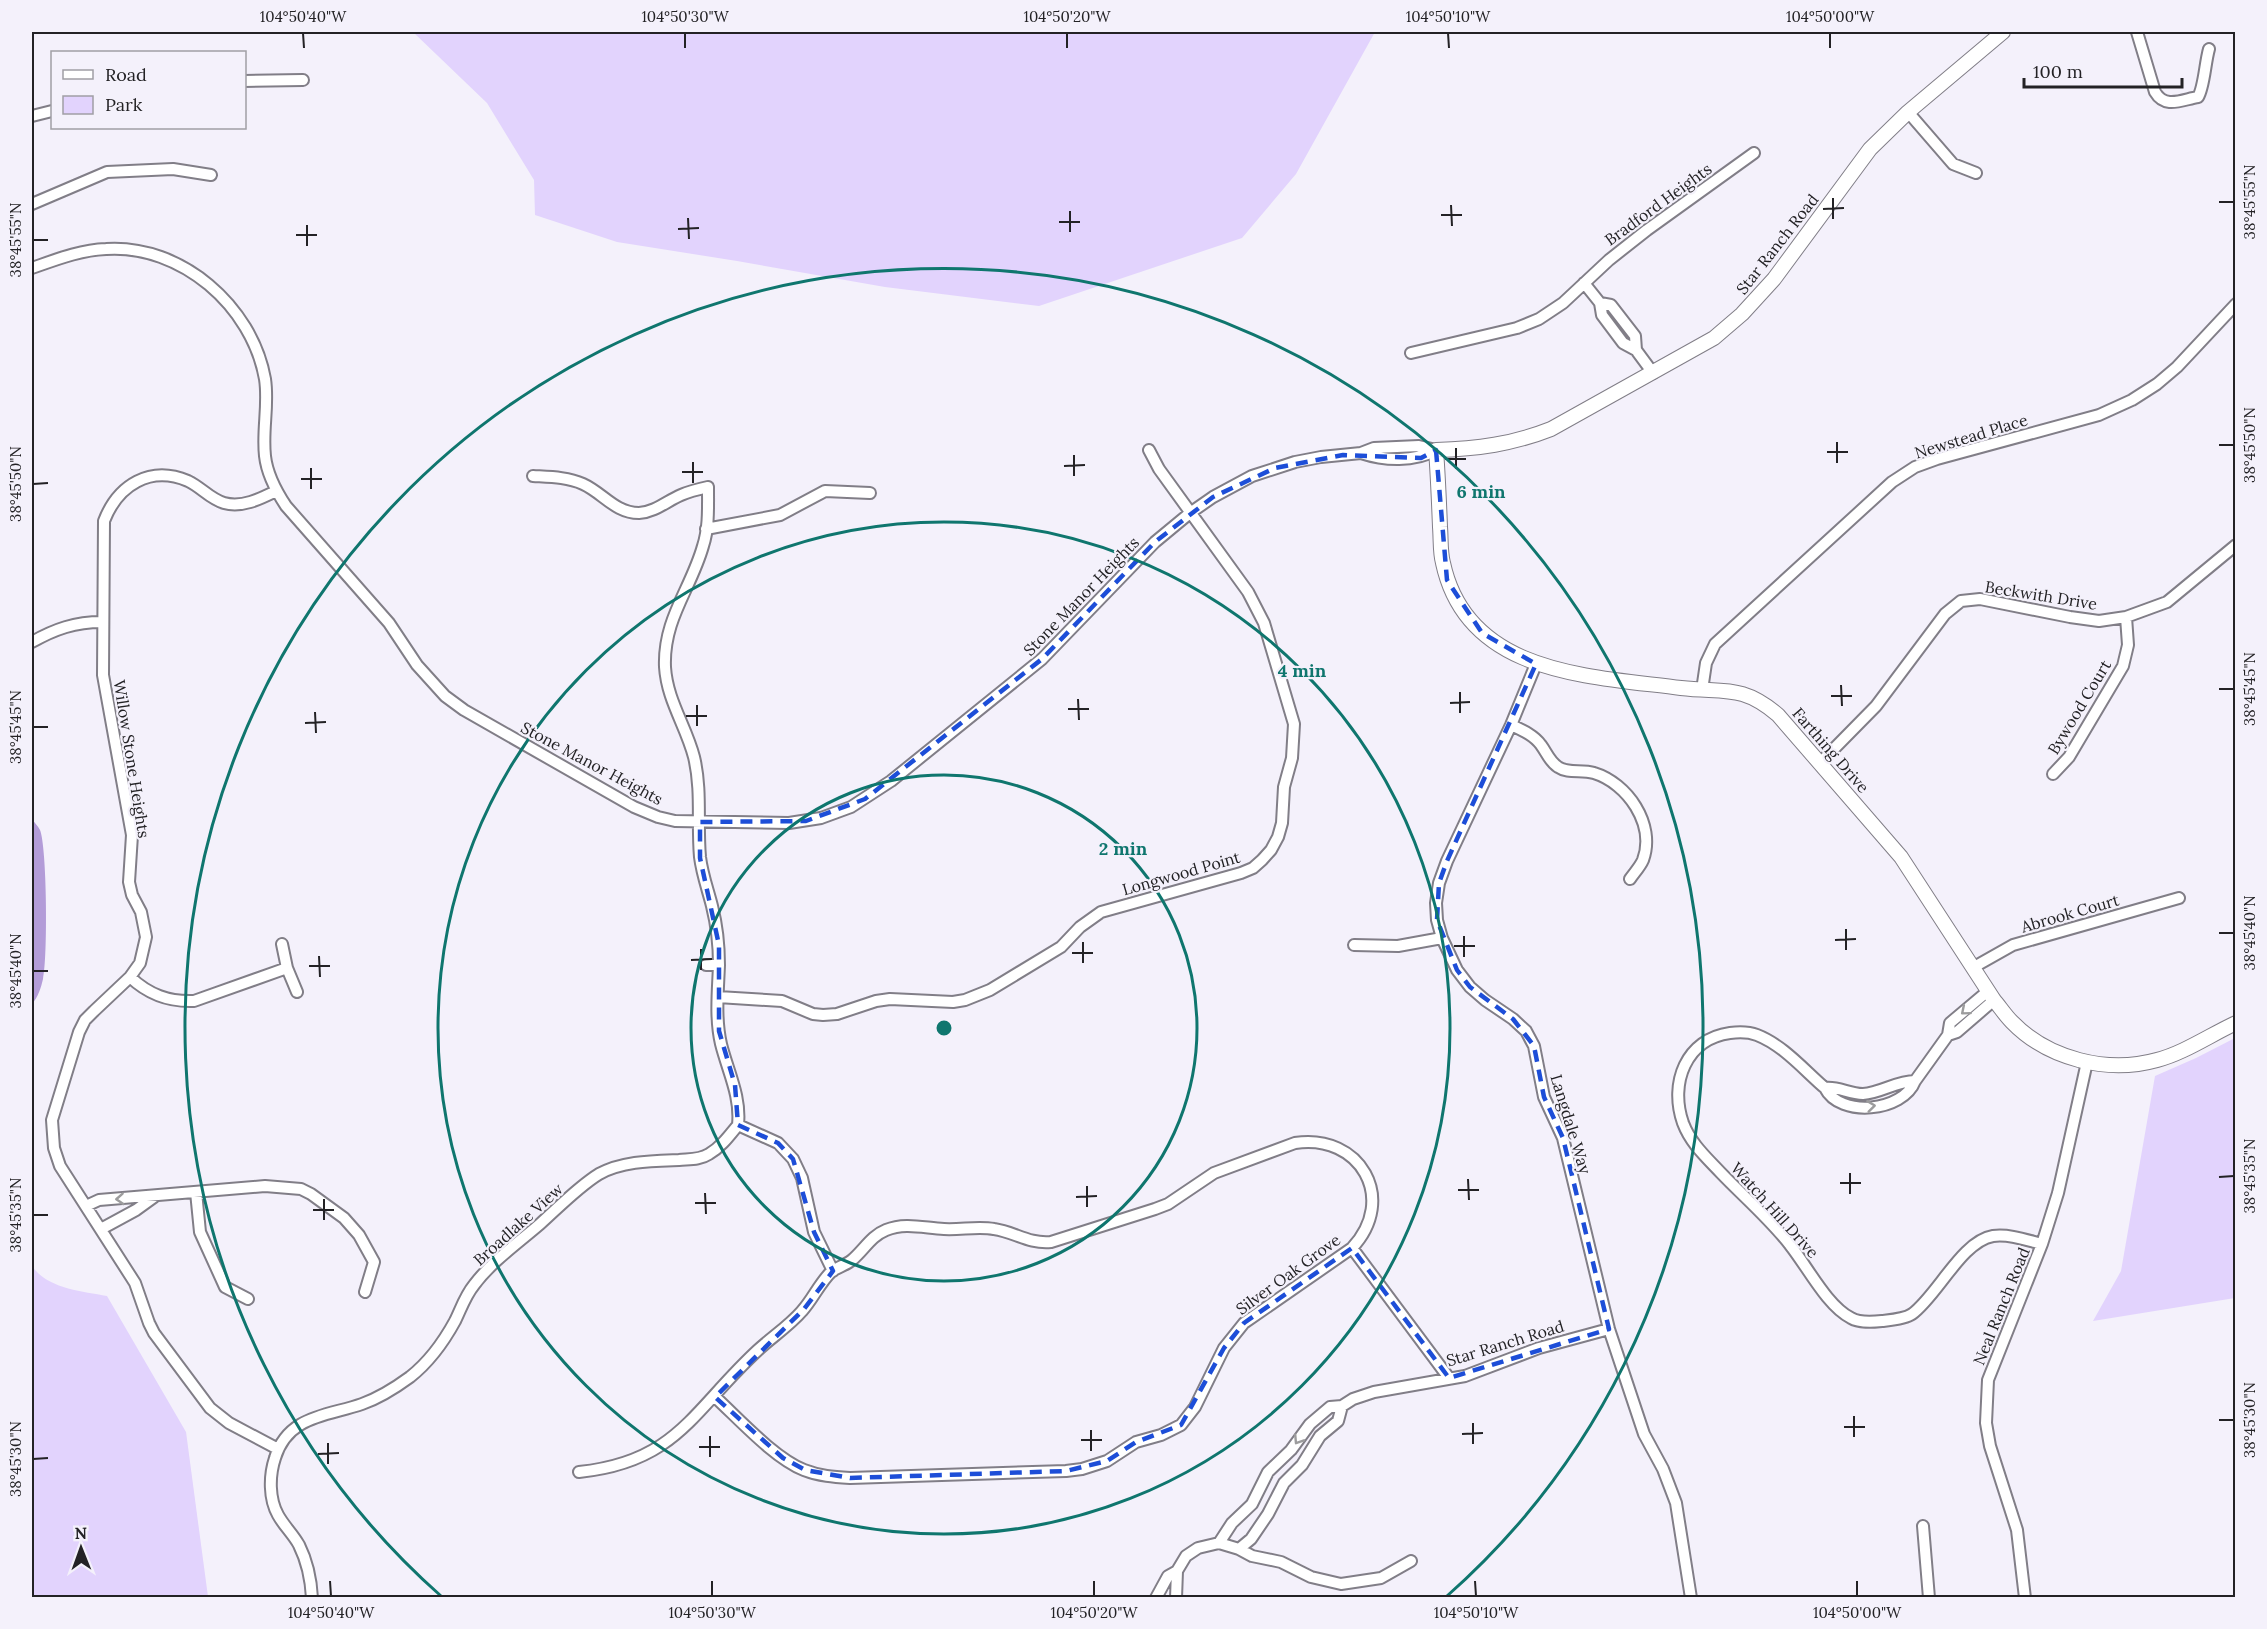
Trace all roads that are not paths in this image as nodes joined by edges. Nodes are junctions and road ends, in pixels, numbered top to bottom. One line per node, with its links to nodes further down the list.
1 (2003, 32): 7 (street, Star Ranch Road)
2 (2137, 32): 3 (street)
3 (2209, 49)
4 (303, 80): 5 (street)
5 (246, 81)
6 (51, 111): 8 (street)
7 (1908, 112): 10 (street); 17 (street, Star Ranch Road)
8 (32, 116)
9 (1754, 153): 14 (street, Bradford Heights)
10 (1976, 173)
11 (211, 175): 12 (street)
12 (32, 204)
13 (32, 268): 21 (street, Stone Manor Heights)
14 (1584, 283): 16 (street, Bradford Heights); 17 (street)
15 (2235, 304): 30 (street, Newstead Place)
16 (1411, 353)
17 (1653, 373): 19 (street, Star Ranch Road)
18 (1149, 450): 23 (street, Longwood Point)
19 (1436, 450): 23 (street, Stone Manor Heights); 29 (street, Farthing Drive)
20 (533, 477): 24 (street)
21 (276, 491): 27 (street, Willow Stone Heights); 34 (street, Stone Manor Heights)
22 (870, 493): 24 (street)
23 (1190, 513): 34 (street, Stone Manor Heights); 47 (street, Longwood Point)
24 (706, 529): 34 (street)
25 (2235, 545): 26 (street, Beckwith Drive)
26 (2126, 617): 32 (street, Beckwith Drive); 33 (street, Bywood Court)
27 (102, 622): 28 (street); 44 (street, Willow Stone Heights)
28 (32, 642)
29 (1536, 664): 30 (street, Farthing Drive); 31 (street, Langdale Way)
30 (1702, 690): 32 (street, Farthing Drive)
31 (1511, 725): 35 (street); 37 (street, Langdale Way)
32 (1820, 762): 42 (street, Farthing Drive)
33 (2053, 774)
34 (700, 822): 41 (street)
35 (1630, 879)
36 (2179, 898): 42 (street, Abrook Court)
37 (1442, 938): 39 (street); 60 (street, Langdale Way)
38 (282, 944): 43 (street)
39 (1354, 945)
40 (706, 965): 41 (street)
41 (719, 965): 47 (street)
42 (1974, 967): 46 (street, Farthing Drive)
43 (287, 968): 44 (street); 45 (street)
44 (130, 978): 53 (street, Willow Stone Heights)
45 (297, 992)
46 (1991, 995): 49 (street, Farthing Drive); 55 (street, Watch Hill Drive)
47 (718, 997): 50 (street)
48 (2235, 1023): 49 (street, Farthing Drive)
49 (2087, 1062): 55 (street, Neal Ranch Road)
50 (738, 1125): 57 (street); 64 (street, Broadlake View)
51 (196, 1192): 52 (street); 58 (street); 59 (street)
52 (156, 1195): 53 (street, one-way to 53); 54 (street)
53 (86, 1206): 54 (street, Willow Stone Heights)
54 (101, 1229): 64 (street, Willow Stone Heights)
55 (2042, 1244): 78 (street, Neal Ranch Road)
56 (1352, 1248): 57 (street, Silver Oak Grove); 61 (street); 62 (street, Silver Oak Grove)
57 (833, 1270): 62 (street, Silver Oak Grove)
58 (365, 1292)
59 (248, 1299)
60 (1609, 1329): 61 (street, Star Ranch Road); 76 (street, Langdale Way)
61 (1449, 1378): 63 (street, Star Ranch Road)
62 (715, 1397): 65 (street, Silver Oak Grove)
63 (1342, 1406): 66 (street, Star Ranch Road, one-way to 66); 67 (street)
64 (278, 1449): 73 (street, Broadlake View)
65 (579, 1472)
66 (1252, 1504): 67 (street); 69 (street, Star Ranch Road)
67 (1268, 1514): 70 (street)
68 (1923, 1526): 77 (street)
69 (1219, 1543): 70 (street); 72 (street)
70 (1239, 1549): 71 (street)
71 (1411, 1561)
72 (1177, 1571): 74 (street); 75 (street)
73 (312, 1598)
74 (1156, 1598)
75 (1176, 1598)
76 (1691, 1598)
77 (1929, 1598)
78 (2025, 1598)

